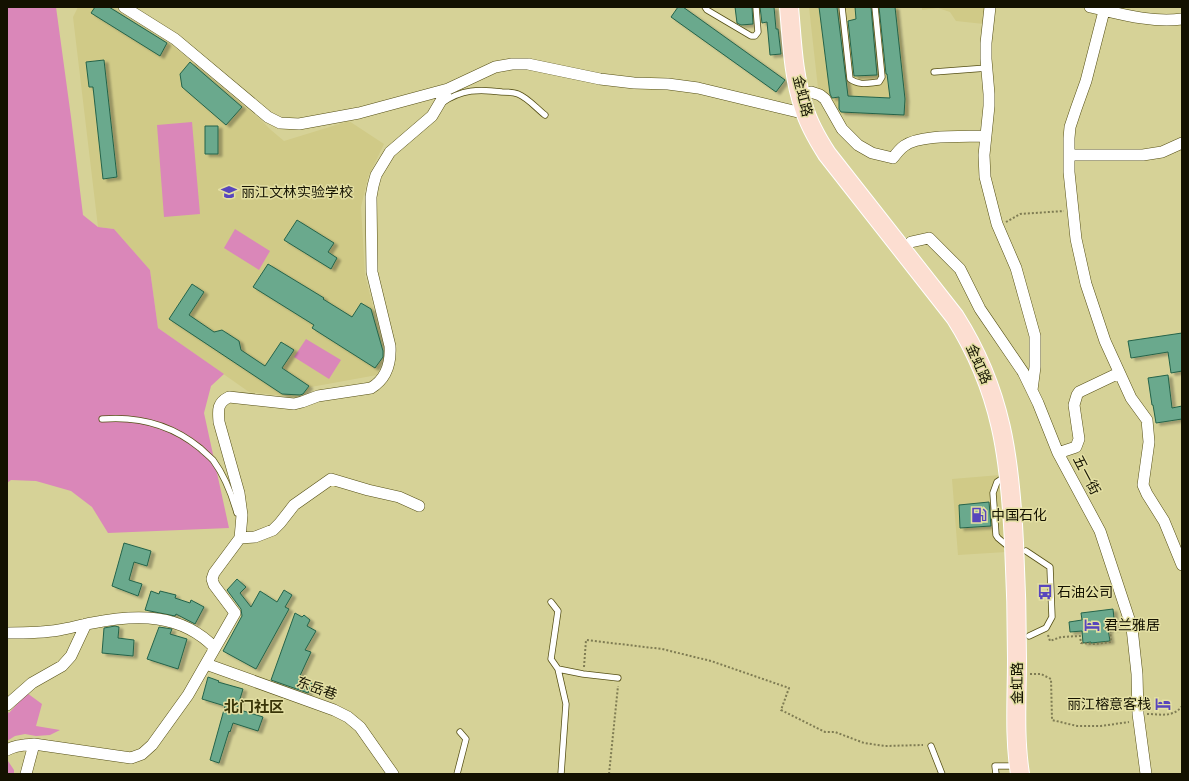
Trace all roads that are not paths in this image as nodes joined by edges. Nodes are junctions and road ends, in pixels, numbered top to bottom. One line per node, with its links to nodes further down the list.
1 (124, 7): 14 (street)
2 (705, 7): 3 (lane)
3 (756, 7)
4 (789, 7): 17 (main road, 金虹路)
5 (800, 7): 15 (main road, 金虹路)
6 (842, 7): 7 (lane)
7 (875, 7)
8 (990, 7): 12 (street)
9 (1090, 7): 10 (street)
10 (1105, 9): 11 (street); 21 (street)
11 (1182, 19)
12 (987, 68): 13 (lane); 19 (street)
13 (934, 72)
14 (448, 89): 16 (street); 17 (street)
15 (811, 92): 19 (street); 22 (main road, 金虹路)
16 (439, 105): 18 (lane); 28 (street)
17 (806, 114): 30 (main road, 金虹路)
18 (545, 115)
19 (986, 136): 24 (street)
20 (1182, 143): 21 (street)
21 (1069, 154): 23 (street)
22 (911, 242): 24 (street, 五一街); 30 (main road, 金虹路)
23 (1119, 373): 26 (street); 31 (street)
24 (1032, 391): 26 (street, 五一街)
25 (102, 419): 28 (lane)
26 (1058, 453): 51 (street, 五一街)
27 (419, 506): 29 (street)
28 (241, 527): 29 (street)
29 (240, 538): 35 (street)
30 (1020, 551): 44 (main road, 金虹路); 44 (main road, 金虹路)
31 (1182, 565)
32 (551, 602): 37 (lane)
33 (86, 624): 34 (street); 35 (street); 39 (street)
34 (7, 633)
35 (215, 648): 36 (street)
36 (206, 664): 41 (street); 46 (street, 东岳巷)
37 (558, 669): 38 (lane); 48 (lane)
38 (618, 678)
39 (7, 705)
40 (460, 732): 47 (lane)
41 (34, 744): 43 (street); 45 (street)
42 (932, 746): 49 (lane)
43 (7, 750)
44 (1023, 771): 50 (lane)
45 (26, 774)
46 (393, 774)
47 (457, 774)
48 (561, 774)
49 (942, 774)
50 (996, 774)
51 (1146, 774)

